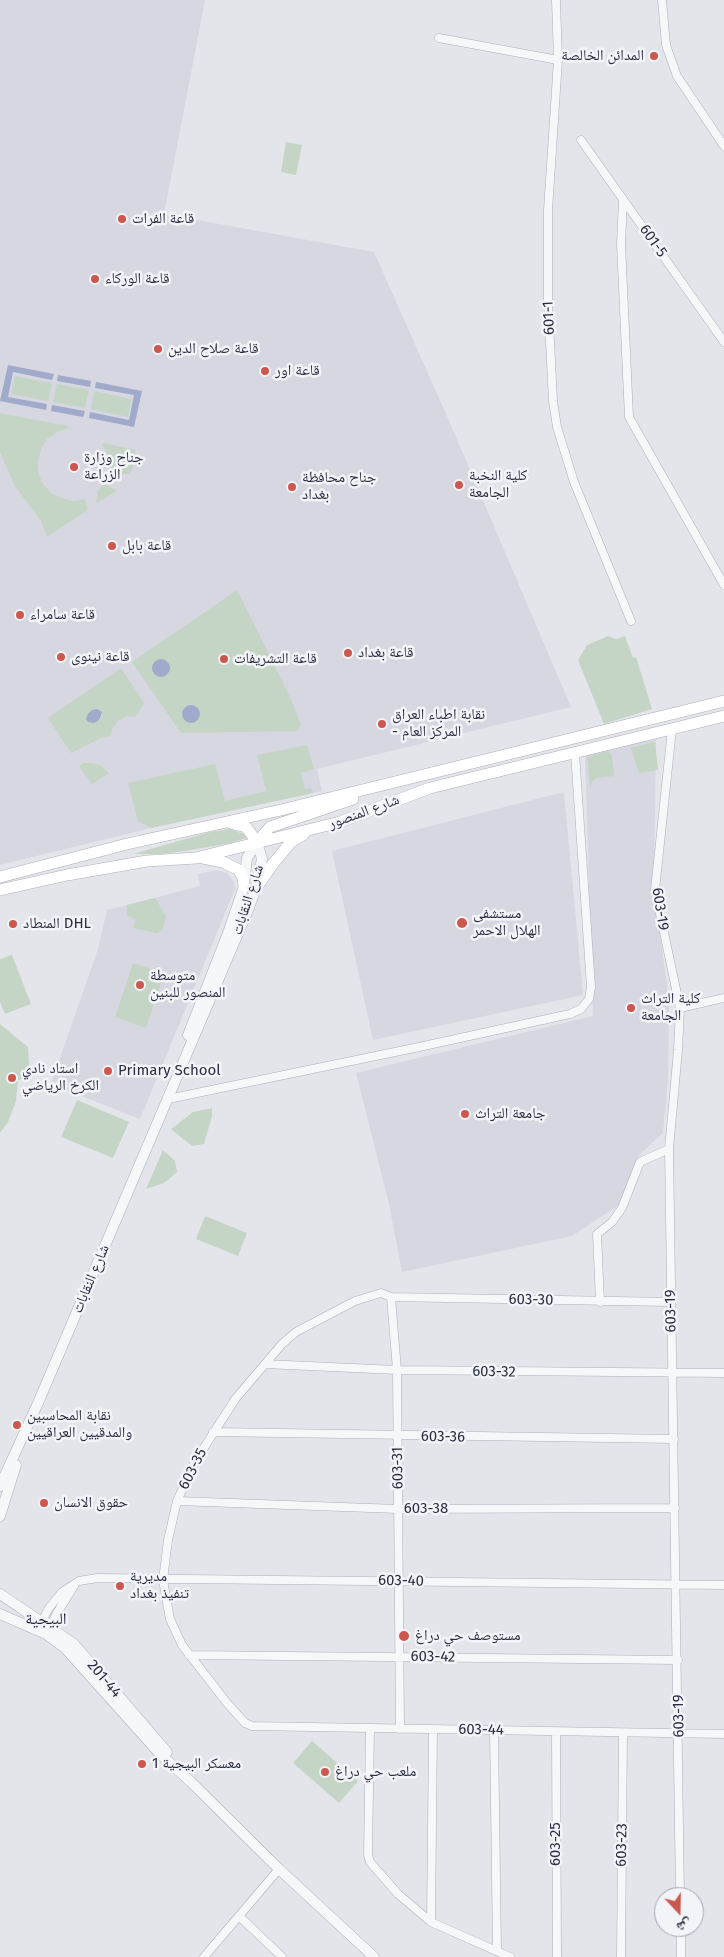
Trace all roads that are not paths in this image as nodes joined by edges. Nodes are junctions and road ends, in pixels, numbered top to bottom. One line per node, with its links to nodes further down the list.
1 (556, 0): 4 (street, 601-1)
2 (662, 0): 6 (street)
3 (439, 38): 4 (street)
4 (558, 60): 10 (street, 601-1)
5 (581, 140): 7 (street, 601-5)
6 (724, 146)
7 (624, 200): 8 (street, 601-5); 9 (street)
8 (724, 342)
9 (724, 585)
10 (631, 621)
11 (724, 702): 15 (main road, شارع المنصور)
12 (724, 716): 13 (main road, شارع المنصور)
13 (672, 729): 14 (main road, شارع المنصور); 25 (street, 603-19)
14 (575, 753): 17 (main road, شارع المنصور); 26 (street)
15 (397, 782): 16 (main road, شارع المنصور); 18 (main road)
16 (217, 823): 18 (main road); 20 (main road, شارع المنصور)
17 (310, 829): 18 (main road, شارع المنصور); 22 (main road)
18 (257, 842): 19 (main road, شارع المنصور); 21 (street, شارع النقابات); 22 (street, شارع النقابات)
19 (196, 858): 21 (main road); 23 (main road, شارع المنصور)
20 (0, 877)
21 (244, 886): 26 (street, شارع النقابات)
22 (256, 888): 26 (street, شارع النقابات)
23 (0, 890)
24 (724, 998): 25 (street)
25 (680, 1008): 27 (street, 603-19)
26 (168, 1099): 35 (street, شارع النقابات)
27 (670, 1149): 29 (street); 30 (street, 603-19)
28 (391, 1297): 29 (street, 603-30); 31 (street, 603-35); 32 (street, 603-31)
29 (600, 1302): 30 (street, 603-30)
30 (671, 1302): 34 (street, 603-19)
31 (265, 1364): 32 (street, 603-32); 36 (street, 603-35)
32 (397, 1370): 34 (street, 603-32); 37 (street, 603-31)
33 (724, 1373): 34 (street, 603-32)
34 (673, 1374): 38 (street, 603-19)
35 (38, 1403): 39 (street, شارع النقابات); 43 (street, شارع النقابات)
36 (212, 1432): 37 (street, 603-36); 40 (street, 603-35)
37 (397, 1436): 38 (street, 603-36); 42 (street, 603-31)
38 (674, 1439): 41 (street, 603-19)
39 (0, 1486)
40 (177, 1501): 42 (street, 603-38); 44 (street, 603-35)
41 (675, 1508): 42 (street, 603-38); 46 (street, 603-19)
42 (398, 1509): 45 (street, 603-31)
43 (0, 1516)
44 (164, 1580): 45 (street, 603-40); 50 (street, 603-40); 51 (street, 603-35)
45 (399, 1581): 46 (street, 603-40); 52 (street, 603-31)
46 (677, 1584): 47 (street, 603-40); 53 (street, 603-19)
47 (724, 1585)
48 (0, 1594): 50 (street, 201-44)
49 (0, 1614): 50 (street, 201-44)
50 (44, 1628): 63 (street, 201-44)
51 (189, 1655): 52 (street, 603-42); 54 (street, 603-35)
52 (399, 1657): 53 (street, 603-42); 56 (street, 603-31)
53 (678, 1660): 61 (street, 603-19)
54 (240, 1718): 55 (street, 603-44)
55 (370, 1729): 56 (street, 603-44); 66 (street)
56 (400, 1729): 57 (street, 603-44)
57 (433, 1730): 58 (street, 603-44); 66 (street)
58 (494, 1731): 59 (street, 603-44); 68 (street)
59 (556, 1732): 60 (street, 603-44); 73 (street, 603-25)
60 (624, 1733): 61 (street, 603-44); 74 (street, 603-23)
61 (679, 1734): 62 (street, 603-44); 64 (street, 603-19)
62 (724, 1734)
63 (278, 1869): 65 (street); 71 (street, 201-44)
64 (680, 1887)
65 (238, 1916): 69 (street); 70 (street)
66 (430, 1922): 68 (street)
67 (681, 1937): 75 (street)
68 (497, 1951): 72 (street)
69 (204, 1957)
70 (282, 1957)
71 (374, 1957)
72 (510, 1957)
73 (557, 1957)
74 (621, 1957)
75 (681, 1957)

